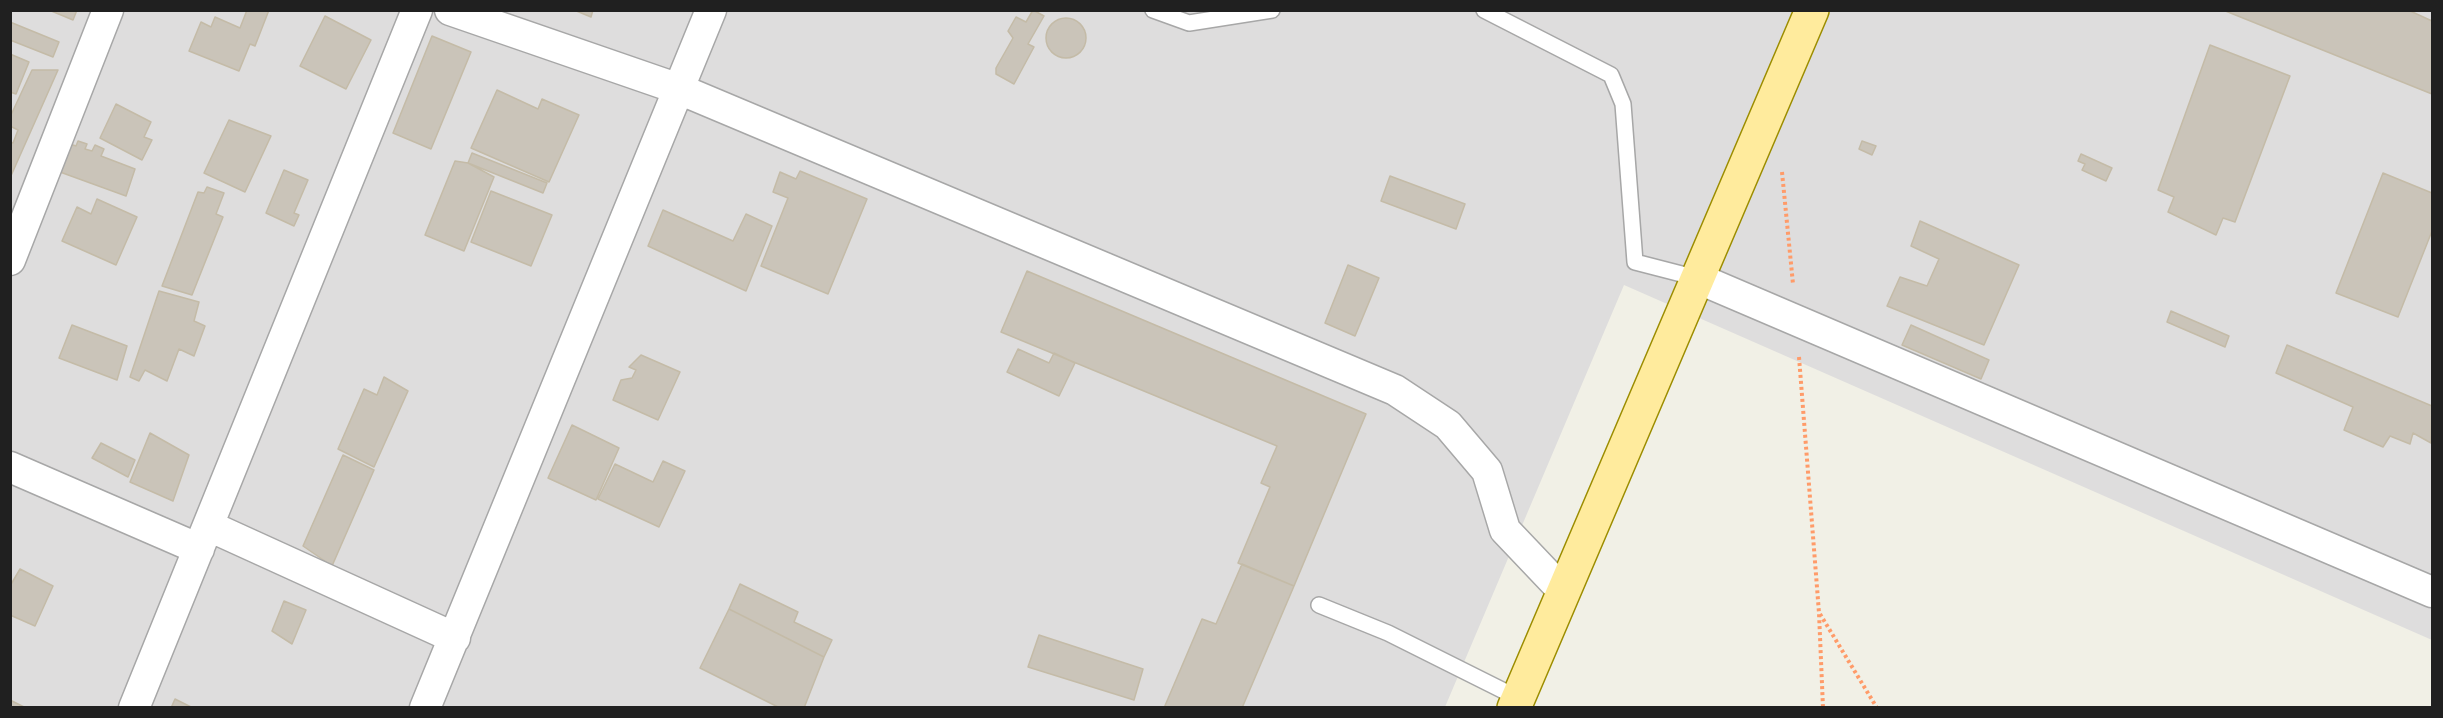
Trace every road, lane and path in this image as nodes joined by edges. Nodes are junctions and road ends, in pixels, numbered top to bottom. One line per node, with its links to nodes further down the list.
1 (108, 10): 11 (street)
2 (417, 10): 15 (street)
3 (450, 10): 9 (street)
4 (711, 10): 9 (street)
5 (1153, 10): 6 (lane)
6 (1272, 10)
7 (1484, 10): 12 (lane)
8 (1812, 10): 12 (main road)
9 (679, 89): 16 (street); 20 (street)
10 (1782, 167): 13 (path)
11 (10, 260)
12 (1697, 278): 13 (street); 16 (main road)
13 (1797, 319): 17 (street); 19 (path)
14 (10, 468): 15 (street)
15 (204, 538): 20 (street); 22 (street)
16 (1563, 591): 21 (main road)
17 (2433, 592)
18 (1319, 605): 21 (lane)
19 (1819, 613): 24 (path); 25 (path)
20 (455, 638): 23 (street)
21 (1516, 703)
22 (134, 708)
23 (425, 708)
24 (1823, 708)
25 (1877, 708)

